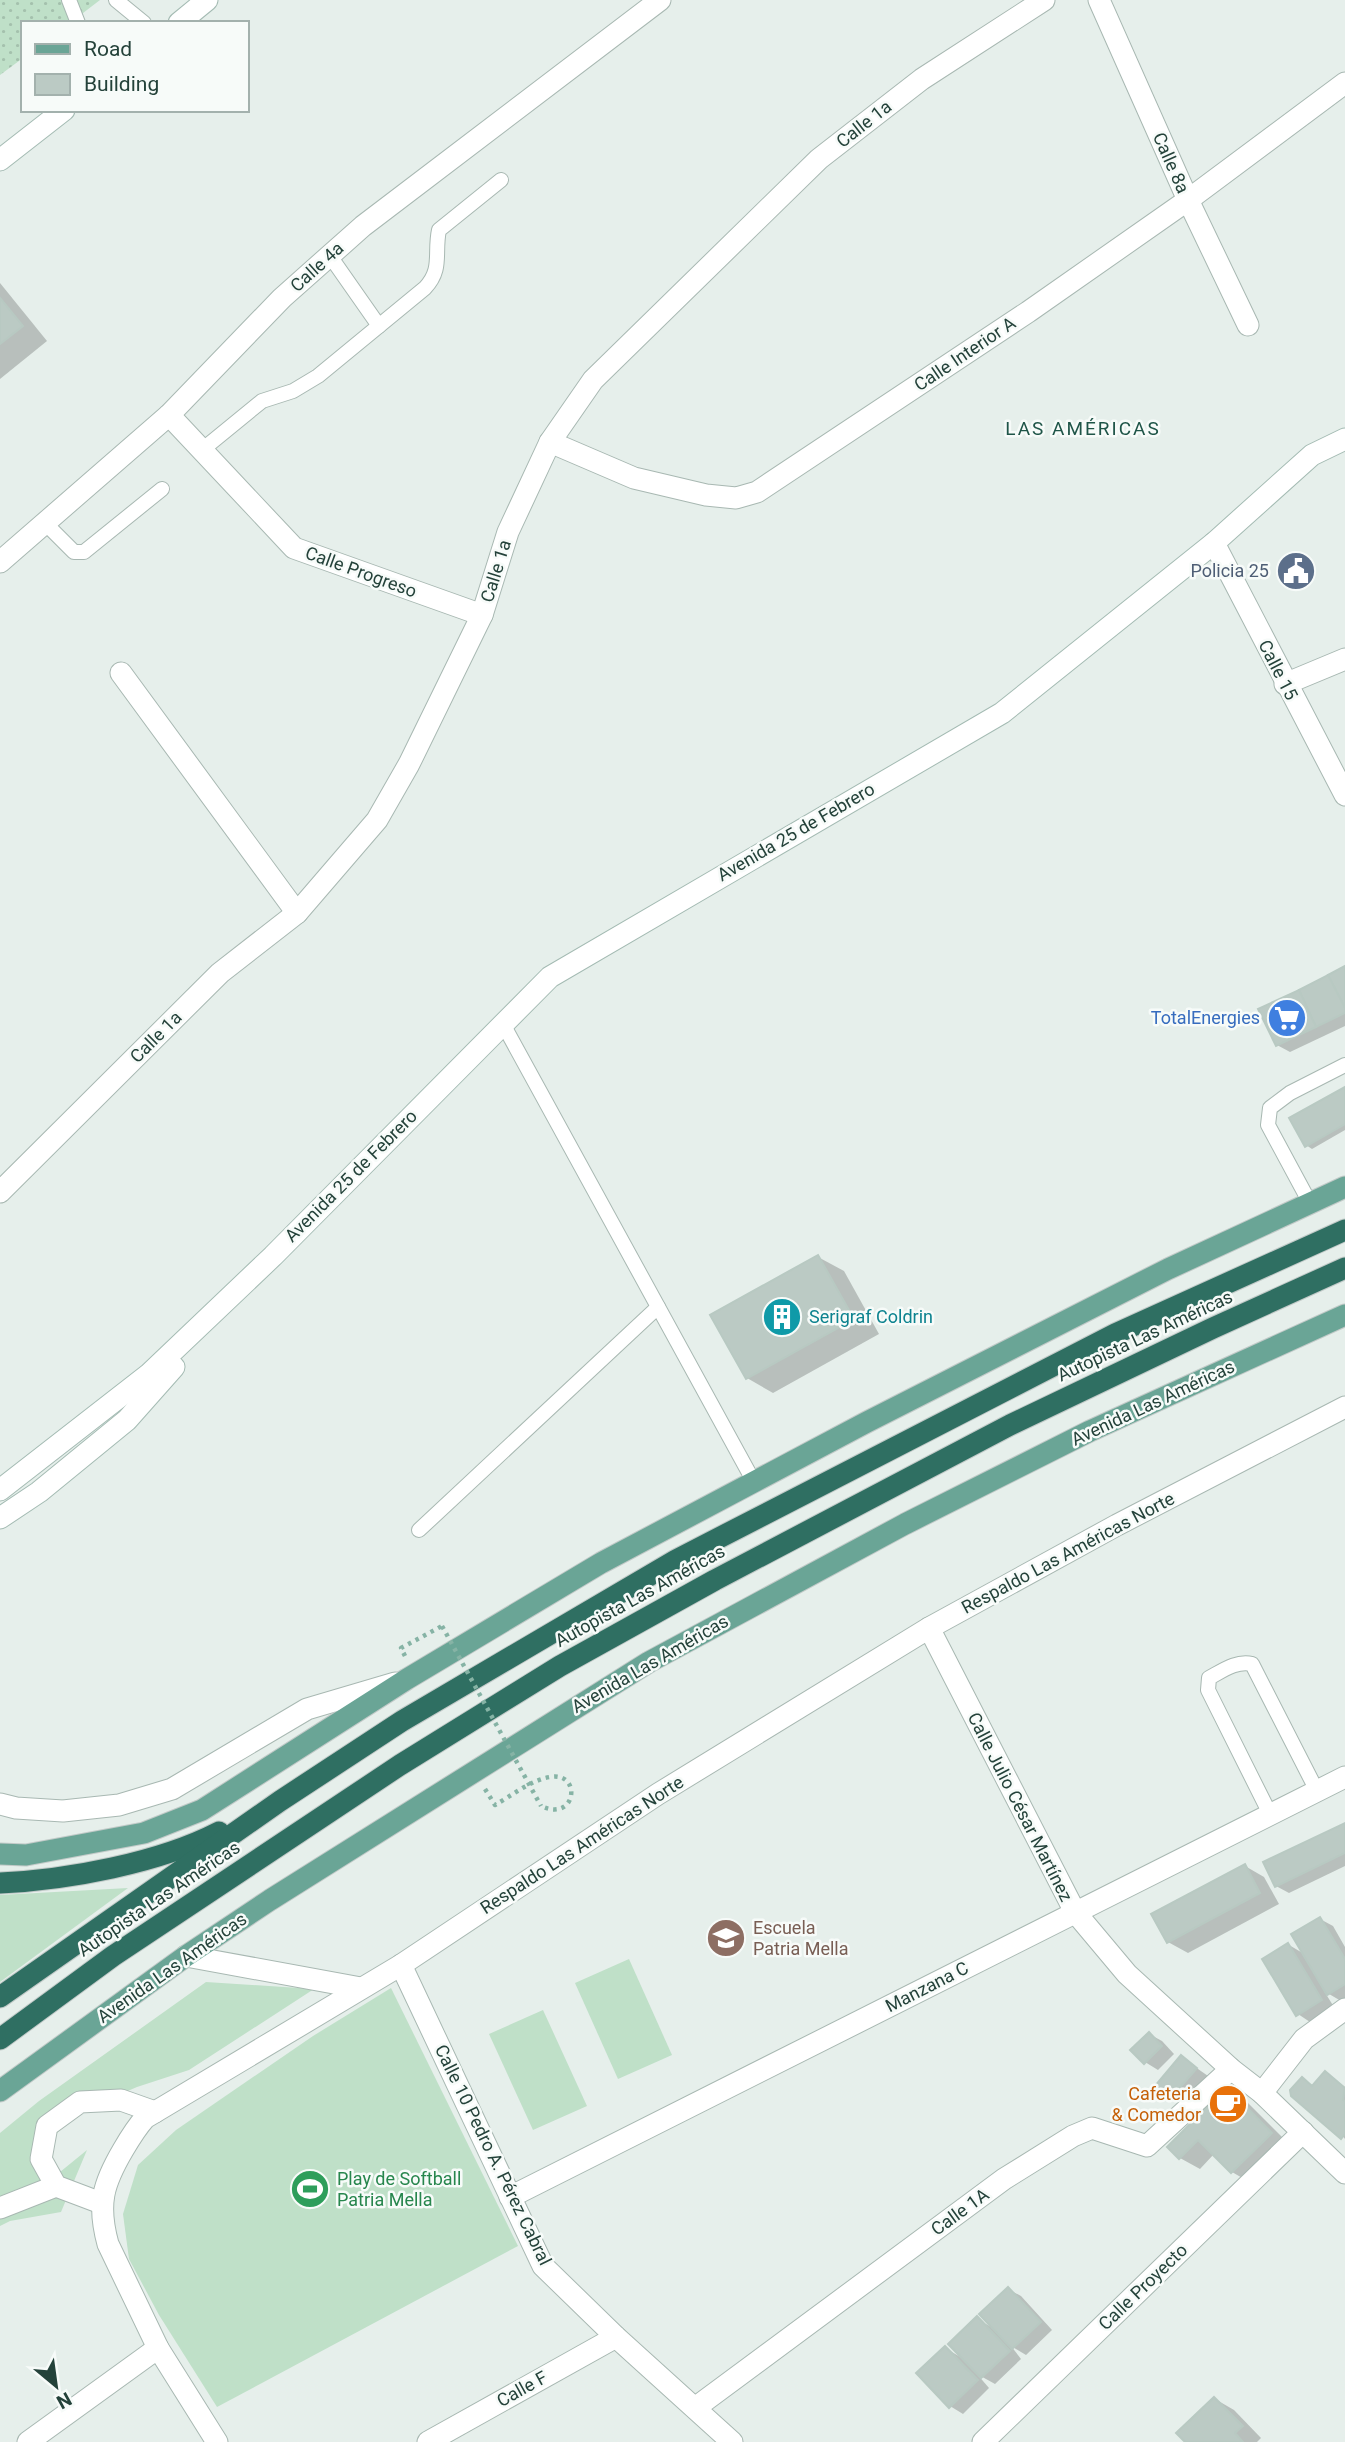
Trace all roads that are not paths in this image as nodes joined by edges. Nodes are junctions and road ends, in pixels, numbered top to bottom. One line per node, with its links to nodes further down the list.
1 (69, 0): 7 (lane)
2 (116, 0): 8 (lane)
3 (207, 0): 9 (street)
4 (660, 0): 15 (street, Calle 4a)
5 (1044, 0): 20 (street, Calle 1a)
6 (1099, 0): 14 (street, Calle 8a)
7 (77, 21)
8 (142, 21)
9 (181, 21)
10 (1345, 83): 14 (street, Calle Interior A)
11 (61, 112): 12 (street)
12 (0, 160)
13 (500, 180): 17 (lane)
14 (1188, 200): 16 (street, Calle 8a); 20 (street, Calle Interior A)
15 (330, 256): 17 (lane); 18 (street, Calle 4a)
16 (1248, 325)
17 (379, 326): 21 (lane)
18 (169, 415): 21 (street, Calle Progreso); 23 (street, Calle 4a)
19 (1345, 439): 24 (street, Avenida 25 de Febrero)
20 (550, 442): 26 (street, Calle 1a)
21 (202, 450): 26 (street, Calle Progreso)
22 (162, 489): 23 (lane)
23 (45, 523): 25 (street, Calle 4a)
24 (1214, 543): 29 (street, Calle 15); 32 (street, Avenida 25 de Febrero)
25 (0, 562)
26 (482, 615): 31 (street, Calle 1a)
27 (1345, 659): 29 (street)
28 (121, 673): 31 (street)
29 (1285, 684): 30 (street, Calle 15)
30 (1345, 795)
31 (297, 913): 35 (street, Calle 1a)
32 (503, 1024): 38 (street, Avenida 25 de Febrero); 40 (lane)
33 (1345, 1065): 36 (lane)
34 (1345, 1187): 36 (main road)
35 (0, 1192)
36 (1310, 1203): 43 (main road)
37 (1345, 1230): 51 (highway, Autopista Las Américas)
38 (273, 1256): 44 (street, Avenida 25 de Febrero); 45 (street, Avenida 25 de Febrero)
39 (1345, 1268): 63 (highway, Autopista Las Américas)
40 (658, 1307): 43 (lane); 46 (lane)
41 (1345, 1315): 57 (main road, Avenida Las Américas)
42 (1345, 1407): 47 (street, Respaldo Las Américas Norte)
43 (754, 1482): 48 (main road)
44 (0, 1490)
45 (0, 1518)
46 (419, 1530)
47 (929, 1628): 56 (street, Calle Julio César Martínez); 58 (street, Respaldo Las Américas Norte)
48 (407, 1679): 52 (street); 54 (main road)
49 (1345, 1777): 50 (street, Manzana C)
50 (1317, 1791): 53 (street, Manzana C); 53 (lane)
51 (280, 1801): 55 (highway); 60 (highway, Autopista Las Américas)
52 (0, 1804)
53 (1270, 1814): 56 (street, Manzana C)
54 (0, 1854)
55 (0, 1883)
56 (1075, 1912): 64 (street, Calle Julio César Martínez); 72 (street, Manzana C)
57 (186, 1956): 59 (street); 62 (main road, Avenida Las Américas)
58 (401, 1965): 59 (street, Respaldo Las Américas Norte); 72 (street, Calle 10 Pedro A. Pérez Cabral)
59 (361, 1988): 68 (street, Respaldo Las Américas Norte)
60 (0, 1997)
61 (1345, 2009): 66 (street)
62 (92, 2025): 65 (main road, Avenida Las Américas); 67 (main road)
63 (0, 2039)
64 (1231, 2069): 66 (street, Calle Julio César Martínez); 77 (street, Calle 1A)
65 (0, 2091)
66 (1262, 2093): 69 (street, Calle Julio César Martínez)
67 (0, 2101)
68 (155, 2112): 71 (street); 73 (street, Respaldo Las Américas Norte)
69 (1303, 2132): 70 (street, Calle Julio César Martínez); 82 (street, Calle Proyecto)
70 (1345, 2173)
71 (56, 2186): 73 (street); 74 (street)
72 (510, 2197): 75 (street, Calle 10 Pedro A. Pérez Cabral)
73 (101, 2203): 76 (street, Respaldo Las Américas Norte)
74 (0, 2208)
75 (616, 2336): 77 (street, Calle 10 Pedro A. Pérez Cabral); 80 (street, Calle F)
76 (158, 2348): 78 (street); 79 (street, Respaldo Las Américas Norte)
77 (695, 2408): 81 (street, Calle 10 Pedro A. Pérez Cabral)
78 (28, 2442)
79 (217, 2442)
80 (428, 2442)
81 (732, 2442)
82 (983, 2442)

